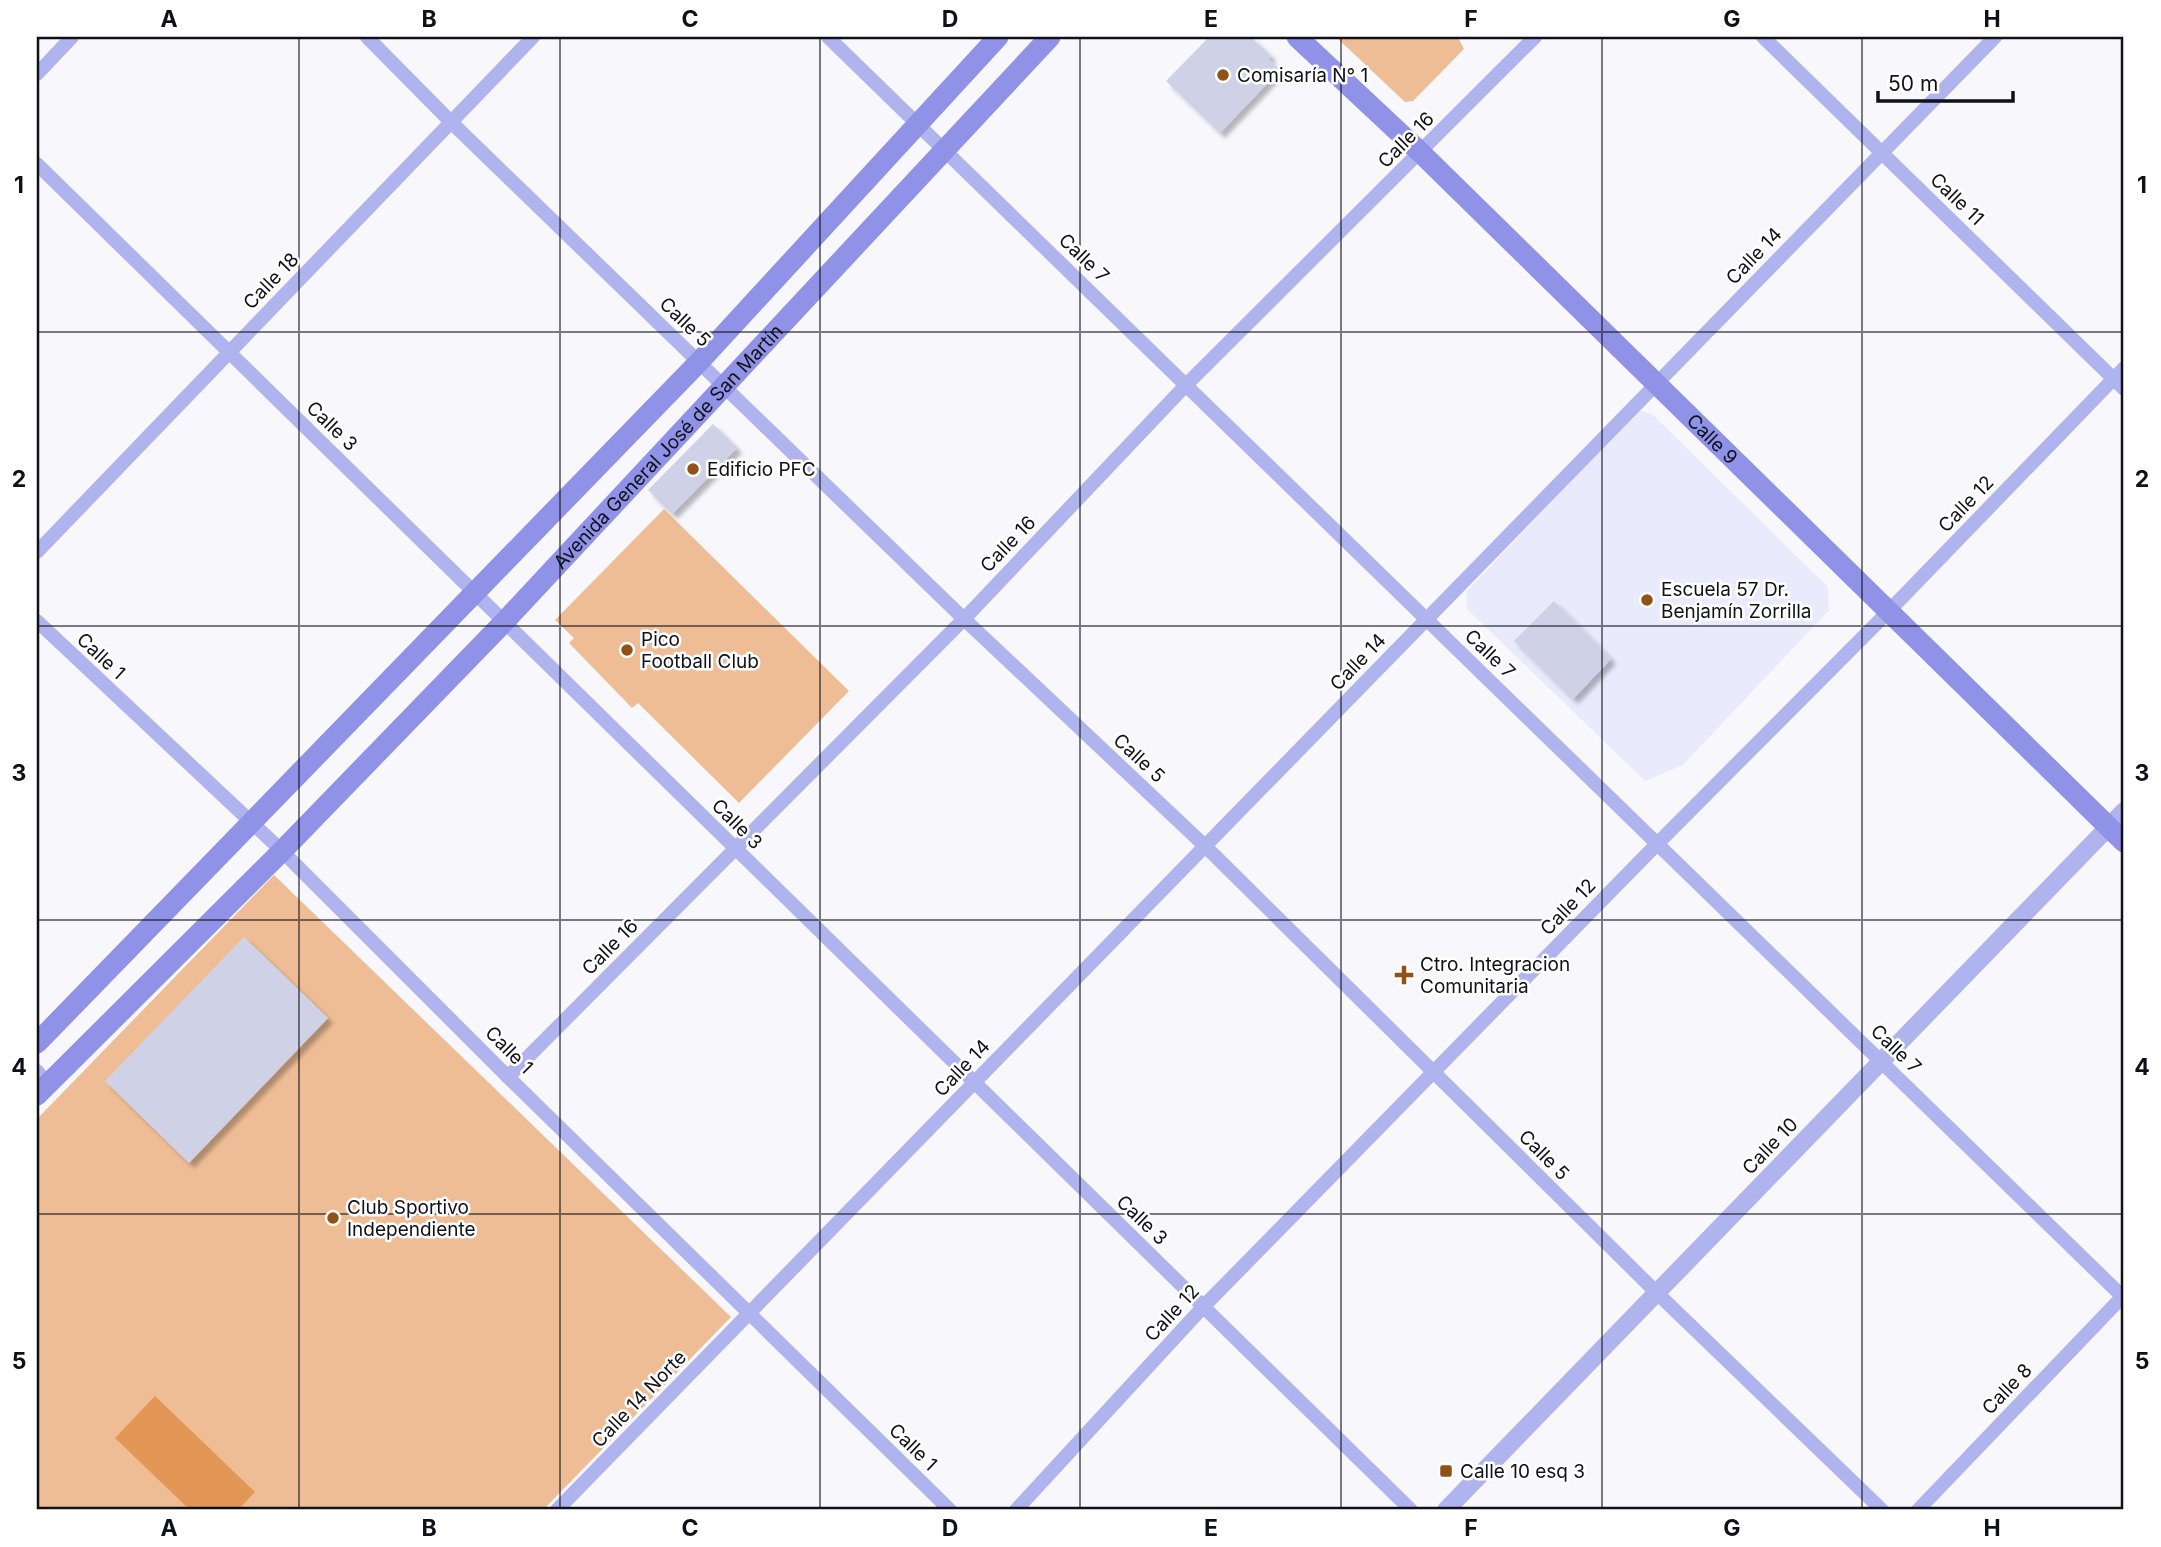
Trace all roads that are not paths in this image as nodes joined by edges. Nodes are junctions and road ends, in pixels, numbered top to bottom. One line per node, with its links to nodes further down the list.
1 (72, 37): 11 (street)
2 (367, 37): 12 (street, Calle 5)
3 (533, 37): 12 (street, Calle 18)
4 (828, 37): 13 (street, Calle 7)
5 (998, 37): 13 (main road, Avenida General José de San Martín)
6 (1050, 37): 14 (main road, Avenida General José de San Martín)
7 (1297, 37): 15 (main road, Calle 9)
8 (1535, 37): 15 (street, Calle 16)
9 (1763, 37): 16 (street, Calle 11)
10 (1995, 37): 16 (street, Calle 14)
11 (37, 74)
12 (451, 122): 18 (street, Calle 18); 19 (street, Calle 5)
13 (918, 123): 14 (street, Calle 7); 19 (main road, Avenida General José de San Martín)
14 (946, 150): 22 (main road, Avenida General José de San Martín); 23 (street, Calle 7)
15 (1420, 153): 23 (street, Calle 16); 24 (main road, Calle 9)
16 (1882, 153): 21 (street, Calle 11); 24 (street, Calle 14)
17 (37, 164): 18 (street, Calle 3)
18 (229, 352): 26 (street, Calle 18); 27 (street, Calle 3)
19 (699, 362): 22 (street, Calle 5); 27 (main road, Avenida General José de San Martín)
20 (2124, 368): 21 (street, Calle 12)
21 (2113, 379): 25 (street, Calle 11); 28 (street, Calle 12)
22 (723, 384): 29 (street, Calle 5); 32 (main road, Avenida General José de San Martín)
23 (1186, 385): 29 (street, Calle 16); 30 (street, Calle 7)
24 (1656, 385): 28 (main road, Calle 9); 30 (street, Calle 14)
25 (2124, 389)
26 (37, 552)
27 (475, 593): 32 (street, Calle 3); 34 (main road, Avenida General José de San Martín)
28 (1888, 613): 35 (main road, Calle 9); 37 (street, Calle 12)
29 (964, 619): 38 (street, Calle 5); 39 (street, Calle 16)
30 (1427, 620): 37 (street, Calle 7); 38 (street, Calle 14)
31 (37, 621): 34 (street, Calle 1)
32 (505, 621): 39 (street, Calle 3); 40 (main road, Avenida General José de San Martín)
33 (2124, 811): 35 (street, Calle 10)
34 (252, 824): 40 (street, Calle 1); 41 (main road, Avenida General José de San Martín)
35 (2109, 827): 36 (main road, Calle 9); 42 (street, Calle 10)
36 (2124, 842)
37 (1657, 844): 42 (street, Calle 7); 43 (street, Calle 12)
38 (1205, 846): 43 (street, Calle 5); 46 (street, Calle 14)
39 (735, 849): 44 (street, Calle 16); 46 (street, Calle 3)
40 (282, 851): 44 (street, Calle 1); 45 (main road, Avenida General José de San Martín)
41 (37, 1043)
42 (1881, 1062): 47 (street, Calle 10); 48 (street, Calle 7)
43 (1433, 1073): 47 (street, Calle 5); 49 (street, Calle 12)
44 (508, 1077): 50 (street, Calle 1)
45 (40, 1084)
46 (973, 1084): 49 (street, Calle 3); 50 (street, Calle 14)
47 (1657, 1293): 55 (street, Calle 10); 56 (street, Calle 5)
48 (2124, 1296): 57 (street, Calle 8)
49 (1204, 1306): 53 (street, Calle 12); 54 (street, Calle 3)
50 (749, 1314): 51 (street, Calle 14 Norte); 52 (street, Calle 1)
51 (557, 1510)
52 (950, 1510)
53 (1016, 1510)
54 (1410, 1510)
55 (1446, 1510)
56 (1882, 1510)
57 (1918, 1510)

